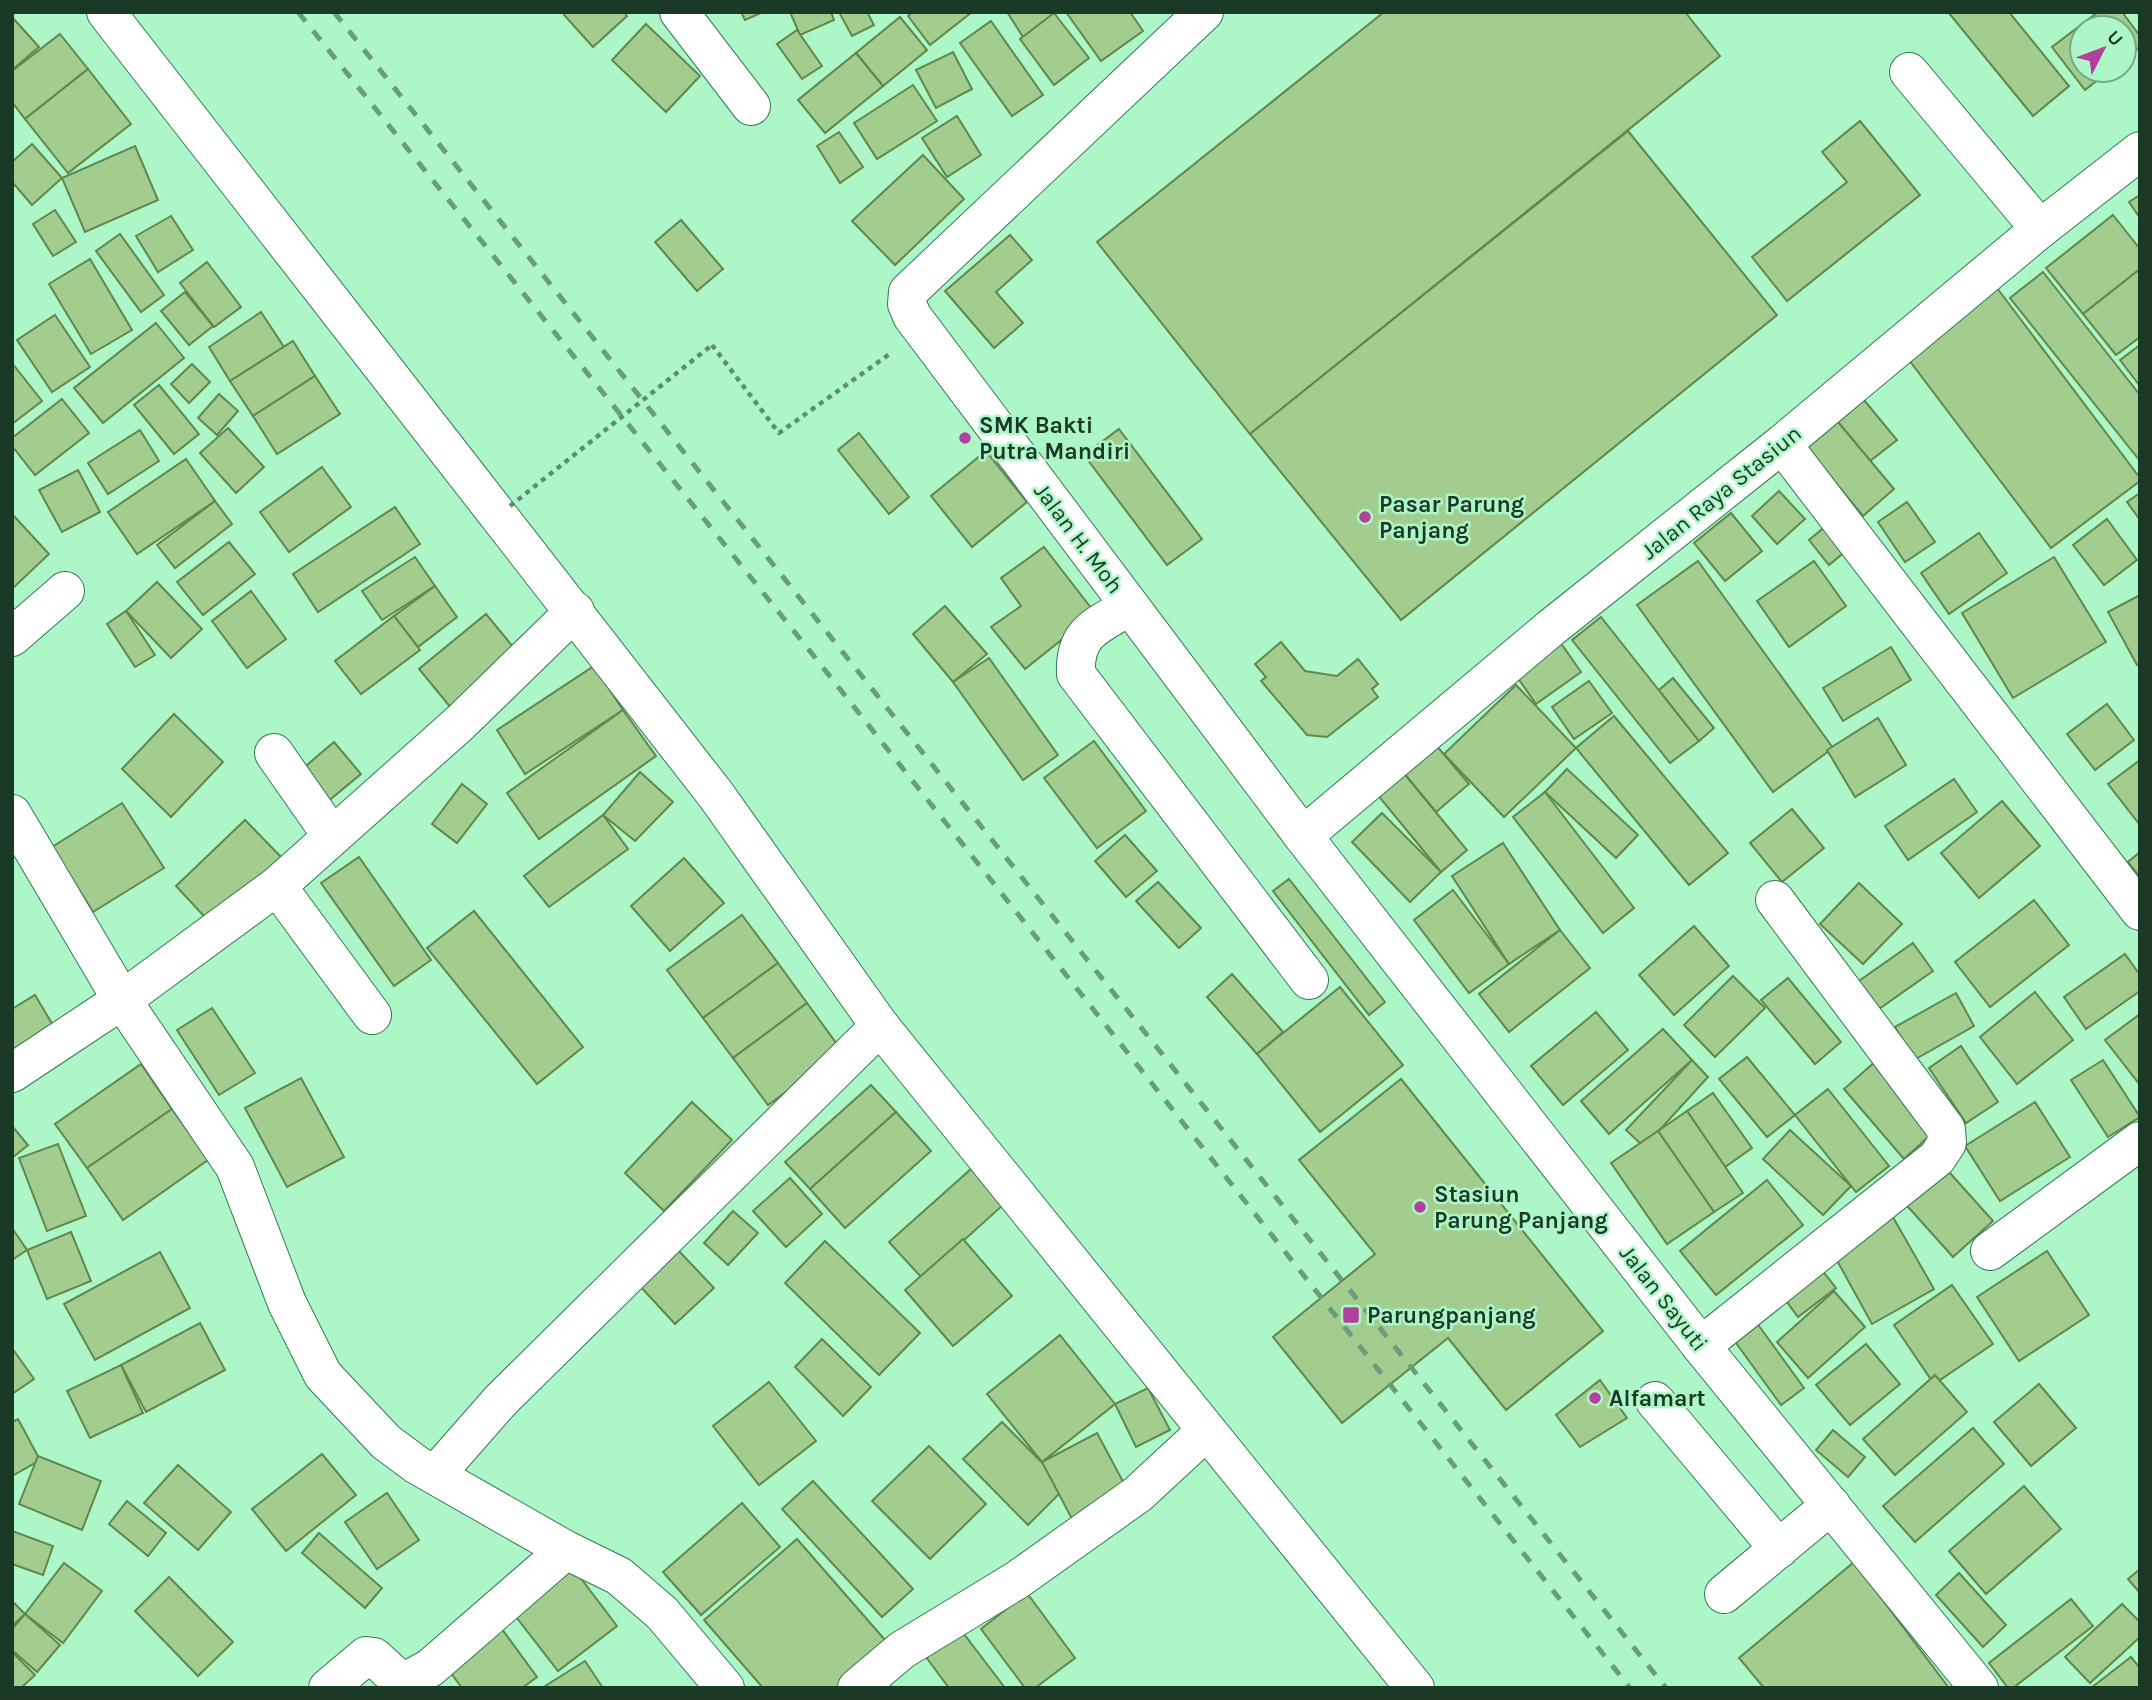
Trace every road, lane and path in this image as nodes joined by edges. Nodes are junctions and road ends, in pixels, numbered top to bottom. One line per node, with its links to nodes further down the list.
1 (106, 12): 13 (street)
2 (679, 12): 5 (street)
3 (1203, 12): 8 (street, Jalan H. Moh)
4 (1909, 72): 7 (street)
5 (751, 106)
6 (2140, 150): 7 (street, Jalan Raya Stasiun)
7 (2040, 229): 9 (street, Jalan Raya Stasiun)
8 (923, 331): 10 (path, bridge); 12 (street, Jalan H. Moh)
9 (1782, 444): 18 (street, Jalan Raya Stasiun); 21 (street)
10 (510, 506)
11 (65, 591): 14 (street)
12 (1129, 606): 18 (street, Jalan H. Moh); 22 (street)
13 (575, 611): 17 (street); 25 (street)
14 (12, 637)
15 (274, 753): 17 (street)
16 (12, 814): 23 (street)
17 (332, 836): 19 (street)
18 (1303, 836): 29 (street, Jalan Sayuti)
19 (277, 886): 23 (street); 24 (street)
20 (1775, 900): 29 (street)
21 (2140, 911)
22 (1309, 980)
23 (122, 1000): 26 (street); 32 (street)
24 (372, 1015)
25 (880, 1026): 31 (street); 32 (street)
26 (12, 1073)
27 (2140, 1141): 28 (street)
28 (1990, 1251)
29 (1701, 1346): 33 (street, Jalan Sayuti)
30 (1655, 1401): 34 (street)
31 (1205, 1432): 39 (street); 40 (street)
32 (436, 1474): 35 (street)
33 (1831, 1506): 34 (street); 41 (street, Jalan Sayuti)
34 (1779, 1549): 36 (street)
35 (566, 1550): 37 (street); 38 (street)
36 (1724, 1594)
37 (328, 1688)
38 (725, 1688)
39 (857, 1688)
40 (1415, 1688)
41 (1979, 1688)

